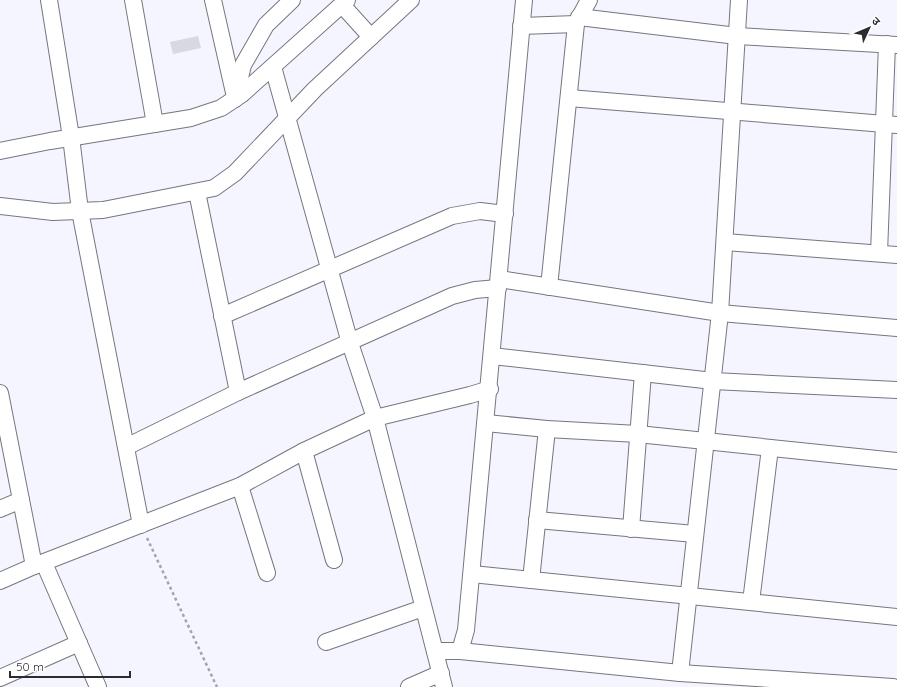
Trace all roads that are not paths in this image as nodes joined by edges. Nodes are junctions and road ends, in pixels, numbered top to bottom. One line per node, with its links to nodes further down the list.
1 (49, 0): 22 (street)
2 (133, 0): 20 (street)
3 (213, 0): 17 (street)
4 (292, 0): 17 (street)
5 (411, 0): 13 (street)
6 (524, 0): 11 (street)
7 (590, 0): 10 (street)
8 (739, 0): 12 (street)
9 (345, 2): 13 (street); 15 (street)
10 (577, 20): 11 (street); 12 (street); 16 (street)
11 (521, 26): 27 (street)
12 (737, 36): 14 (street); 18 (street)
13 (371, 37): 19 (street)
14 (892, 44): 21 (street)
15 (273, 66): 17 (street); 19 (street)
16 (569, 98): 18 (street); 33 (street)
17 (235, 99): 20 (street)
18 (733, 111): 21 (street); 28 (street)
19 (288, 118): 24 (street); 31 (street)
20 (155, 124): 22 (street)
21 (891, 124): 29 (street)
22 (71, 137): 23 (street); 26 (street)
23 (0, 151)
24 (197, 192): 26 (street); 35 (street)
25 (0, 206): 26 (street)
26 (80, 211): 50 (street)
27 (505, 214): 31 (street); 32 (street)
28 (725, 242): 29 (street); 34 (street)
29 (879, 253): 30 (street)
30 (897, 255)
31 (329, 269): 35 (street); 37 (street)
32 (499, 283): 33 (street); 37 (street); 38 (street)
33 (549, 287): 34 (street)
34 (720, 313): 36 (street); 40 (street)
35 (222, 316): 43 (street)
36 (897, 328)
37 (350, 344): 43 (street); 45 (street)
38 (492, 356): 39 (street); 41 (street)
39 (643, 373): 40 (street); 48 (street)
40 (712, 381): 42 (street); 49 (street)
41 (490, 389): 45 (street); 46 (street)
42 (897, 390)
43 (238, 392): 50 (street)
44 (0, 393): 55 (street)
45 (375, 418): 52 (street); 69 (street)
46 (486, 422): 47 (street); 64 (street)
47 (547, 429): 48 (street); 57 (street)
48 (638, 434): 49 (street); 59 (street)
49 (706, 442): 51 (street); 60 (street)
50 (126, 447): 58 (street)
51 (770, 448): 53 (street); 68 (street)
52 (304, 451): 54 (street); 61 (street)
53 (897, 461)
54 (240, 486): 58 (street); 63 (street)
55 (21, 500): 56 (street); 62 (street)
56 (0, 509)
57 (537, 520): 59 (street); 65 (street)
58 (141, 525): 62 (street)
59 (631, 529): 60 (street)
60 (695, 534): 67 (street)
61 (334, 560)
62 (39, 564): 66 (street); 72 (street)
63 (267, 573)
64 (472, 574): 65 (street); 74 (street)
65 (531, 580): 67 (street)
66 (0, 582)
67 (689, 596): 68 (street); 75 (street)
68 (751, 602): 70 (street)
69 (423, 608): 71 (street); 73 (street)
70 (897, 617)
71 (326, 642)
72 (79, 643): 76 (street); 79 (street)
73 (435, 651): 74 (street); 77 (street)
74 (460, 651): 75 (street)
75 (680, 673): 78 (street)
76 (0, 678)
77 (443, 680): 80 (street)
78 (856, 686): 81 (street)
79 (98, 687)
80 (409, 687)
81 (893, 687)

